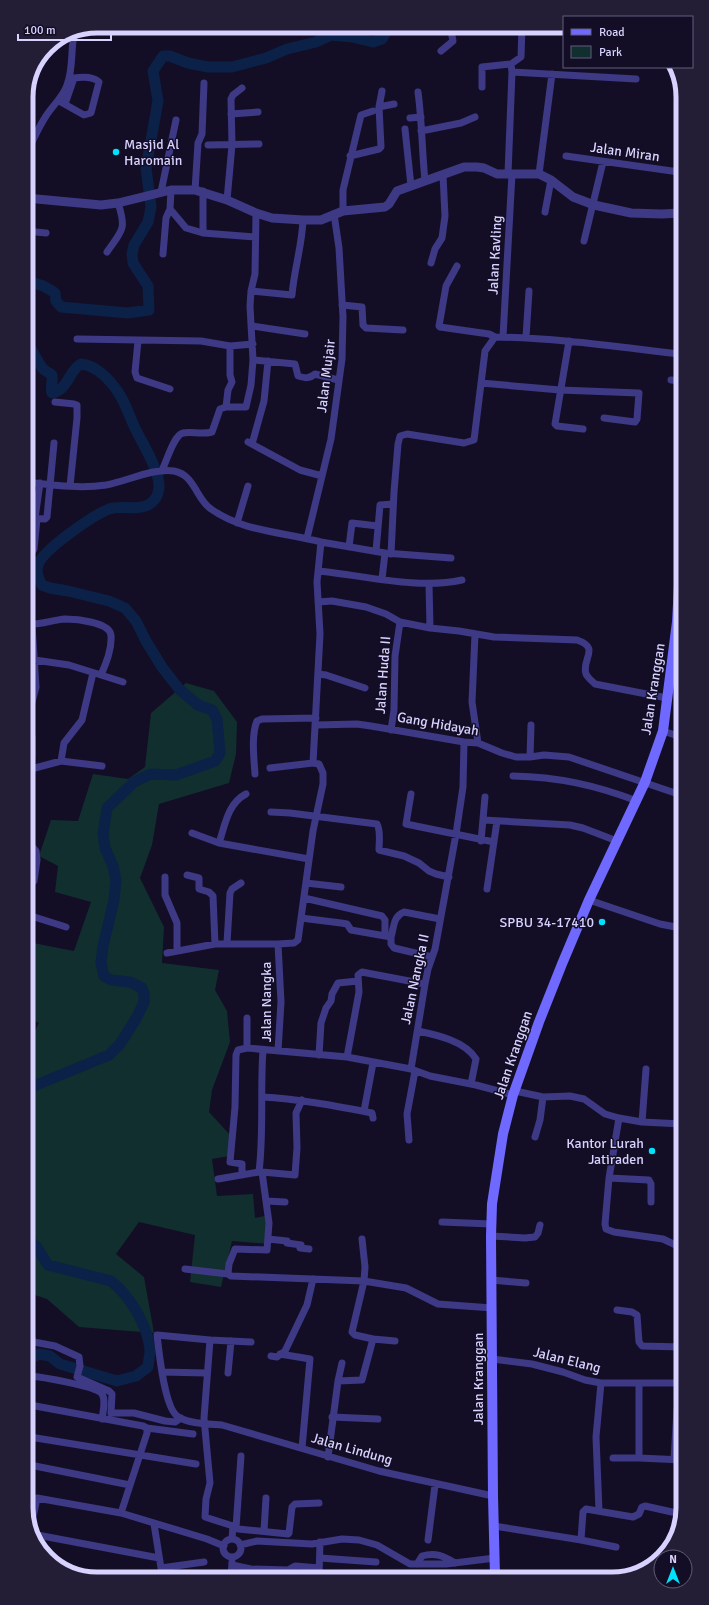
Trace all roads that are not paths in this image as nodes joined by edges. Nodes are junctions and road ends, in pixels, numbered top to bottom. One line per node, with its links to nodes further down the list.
1 (451, 33): 4 (street)
2 (522, 33): 5 (street)
3 (72, 38): 13 (street)
4 (441, 51)
5 (512, 68): 6 (street); 9 (street); 32 (street, Jalan Kavling)
6 (552, 74): 7 (street); 33 (street)
7 (636, 79)
8 (204, 83): 39 (street)
9 (482, 87)
10 (242, 88): 17 (street)
11 (382, 91): 15 (street)
12 (418, 92): 18 (street)
13 (62, 103): 13 (street); 24 (street)
14 (394, 104): 15 (street)
15 (376, 109): 28 (street); 28 (street)
16 (258, 112): 17 (street)
17 (231, 114): 27 (street)
18 (421, 117): 20 (street); 23 (street)
19 (475, 117): 23 (street)
20 (410, 118)
21 (176, 120): 40 (street)
22 (405, 129): 37 (street)
23 (422, 131): 36 (street)
24 (33, 140)
25 (259, 144): 27 (street)
26 (208, 145): 27 (street)
27 (232, 145): 42 (street)
28 (350, 156): 46 (street)
29 (566, 156): 30 (street, Jalan Miran)
30 (603, 162): 31 (street, Jalan Miran); 44 (street)
31 (676, 172)
32 (510, 174): 33 (street); 34 (street); 67 (street, Jalan Kavling)
33 (539, 174): 35 (street)
34 (442, 175): 36 (street); 59 (street)
35 (551, 180): 44 (street); 47 (street)
36 (425, 181): 37 (street)
37 (411, 186): 46 (street)
38 (171, 190): 39 (street); 40 (street); 45 (street)
39 (199, 191): 42 (street); 54 (street)
40 (157, 193): 43 (street)
41 (33, 199): 43 (street)
42 (227, 200): 48 (street)
43 (118, 203): 57 (street)
44 (594, 205): 49 (street); 56 (street)
45 (170, 209): 54 (street); 58 (street)
46 (343, 211): 50 (street)
47 (545, 212)
48 (256, 213): 51 (street); 55 (street)
49 (676, 213)
50 (334, 214): 51 (street); 63 (street, Jalan Mujair)
51 (303, 220): 61 (street)
52 (33, 232): 53 (street)
53 (46, 233)
54 (203, 233): 55 (street)
55 (255, 237): 61 (street)
56 (584, 241)
57 (107, 252)
58 (163, 254)
59 (431, 263)
60 (457, 266): 67 (street)
61 (251, 291): 64 (street)
62 (529, 291): 68 (street)
63 (342, 305): 65 (street); 77 (street, Jalan Mujair)
64 (252, 326): 66 (street); 72 (street)
65 (403, 330)
66 (304, 334)
67 (499, 337): 68 (street); 80 (street)
68 (526, 337): 71 (street)
69 (77, 339): 70 (street)
70 (138, 341): 73 (street); 81 (street)
71 (569, 341): 74 (street); 82 (street)
72 (253, 344): 73 (street); 75 (street)
73 (230, 346): 84 (street)
74 (676, 354)
75 (253, 360): 76 (street); 84 (street)
76 (268, 361): 77 (street); 89 (street)
77 (338, 380): 89 (street, Jalan Mujair)
78 (671, 380): 79 (street)
79 (676, 381)
80 (481, 383): 82 (street); 95 (street)
81 (170, 389)
82 (560, 390): 85 (street); 86 (street)
83 (55, 402): 93 (street)
84 (226, 407): 88 (street)
85 (604, 418)
86 (583, 429)
87 (54, 443): 92 (street)
88 (162, 471): 93 (street); 97 (street)
89 (322, 476): 99 (street, Jalan Mujair)
90 (33, 482): 91 (street)
91 (40, 483): 92 (street); 96 (street)
92 (49, 484): 93 (street); 96 (street)
93 (70, 486)
94 (248, 486): 97 (street)
95 (393, 504): 98 (street); 104 (street)
96 (33, 518): 102 (street)
97 (237, 523): 99 (street)
98 (378, 526): 101 (street); 103 (street)
99 (307, 538): 100 (street)
100 (321, 542): 101 (street); 106 (street)
101 (349, 547): 103 (street)
102 (33, 549)
103 (376, 551): 104 (street)
104 (388, 553): 105 (street); 107 (street)
105 (451, 558)
106 (318, 571): 107 (street); 110 (street)
107 (382, 579): 109 (street)
108 (462, 580): 109 (street)
109 (429, 584): 113 (street)
110 (318, 602): 111 (street); 119 (street)
111 (400, 622): 113 (street); 127 (street, Jalan Huda II)
112 (33, 624): 120 (street)
113 (430, 628): 115 (street)
114 (676, 630): 123 (main road, Jalan Kranggan)
115 (475, 634): 123 (street); 131 (street)
116 (33, 659): 118 (street)
117 (33, 671): 124 (street)
118 (93, 673): 120 (street); 133 (street)
119 (318, 674): 122 (street); 125 (street)
120 (101, 675): 121 (street)
121 (123, 682)
122 (365, 688)
123 (667, 698): 128 (main road, Jalan Kranggan)
124 (33, 702)
125 (316, 722): 127 (street, Gang Hidayah); 134 (street); 138 (street, Gang Hidayah)
126 (531, 725): 132 (street)
127 (392, 730): 130 (street, Gang Hidayah)
128 (663, 730): 129 (street); 140 (main road, Jalan Kranggan)
129 (676, 734)
130 (464, 742): 131 (street, Gang Hidayah); 151 (street, Jalan Nangka II)
131 (478, 743): 132 (street, Gang Hidayah)
132 (530, 757): 140 (street, Gang Hidayah)
133 (61, 761): 135 (street); 136 (street)
134 (313, 763): 137 (street); 147 (street, Jalan Nangka)
135 (102, 766)
136 (33, 768)
137 (270, 768)
138 (255, 774)
139 (513, 776): 145 (street)
140 (645, 782): 141 (street, Gang Hidayah); 145 (main road, Jalan Kranggan)
141 (676, 793)
142 (246, 794): 155 (street)
143 (411, 794): 151 (street)
144 (485, 797): 148 (street)
145 (637, 801): 153 (main road, Jalan Kranggan)
146 (271, 812): 147 (street)
147 (315, 816): 157 (street, Jalan Nangka); 160 (street)
148 (484, 820): 149 (street); 152 (street)
149 (497, 821): 153 (street); 154 (street)
150 (192, 833): 155 (street)
151 (456, 834): 152 (street); 160 (street, Jalan Nangka II)
152 (481, 841): 154 (street)
153 (617, 841): 167 (main road, Jalan Kranggan)
154 (494, 842): 165 (street)
155 (219, 843): 157 (street)
156 (33, 848): 161 (street)
157 (309, 859): 163 (street, Jalan Nangka)
158 (187, 875): 174 (street)
159 (165, 877): 177 (street)
160 (449, 877): 170 (street, Jalan Nangka II)
161 (33, 882)
162 (241, 883): 175 (street)
163 (306, 883): 164 (street); 166 (street, Jalan Nangka)
164 (341, 887)
165 (487, 889)
166 (304, 898): 169 (street, Jalan Nangka); 173 (street)
167 (590, 900): 172 (street); 193 (main road, Jalan Kranggan)
168 (33, 917): 171 (street)
169 (301, 918): 173 (street); 176 (street, Jalan Nangka)
170 (440, 920): 173 (street); 179 (street, Jalan Nangka II)
171 (66, 927)
172 (676, 927)
173 (388, 936): 179 (street)
174 (215, 944): 175 (street); 177 (street)
175 (227, 944): 176 (street)
176 (278, 944): 186 (street, Jalan Nangka)
177 (177, 951): 178 (street)
178 (167, 953)
179 (432, 958): 181 (street, Jalan Nangka II)
180 (358, 981): 181 (street); 187 (street); 188 (street)
181 (425, 984): 183 (street, Jalan Nangka II)
182 (247, 1018): 184 (street)
183 (418, 1031): 191 (street, Jalan Nangka II); 192 (street)
184 (247, 1048): 185 (street); 205 (street)
185 (263, 1050): 186 (street); 194 (street)
186 (278, 1051): 187 (street, Jalan Nangka)
187 (319, 1055): 188 (street, Jalan Nangka)
188 (347, 1057): 189 (street, Jalan Nangka)
189 (373, 1063): 191 (street, Jalan Nangka); 197 (street)
190 (646, 1069): 200 (street)
191 (413, 1070): 192 (street, Jalan Nangka); 203 (street, Jalan Nangka II)
192 (471, 1084): 193 (street, Jalan Nangka)
193 (514, 1093): 195 (street, Jalan Nangka); 212 (main road, Jalan Kranggan)
194 (262, 1097): 196 (street); 204 (street)
195 (543, 1097): 199 (street, Jalan Nangka); 202 (street)
196 (302, 1100): 197 (street); 204 (street)
197 (364, 1112): 198 (street)
198 (373, 1118)
199 (618, 1118): 200 (street, Jalan Nangka); 206 (street)
200 (642, 1122): 201 (street, Jalan Nangka)
201 (676, 1124)
202 (534, 1137)
203 (409, 1140)
204 (261, 1172): 205 (street); 208 (street)
205 (242, 1175): 207 (street)
206 (609, 1178): 210 (street); 217 (street)
207 (218, 1179)
208 (266, 1201): 209 (street); 215 (street)
209 (285, 1202)
210 (651, 1202)
211 (442, 1222): 212 (street)
212 (492, 1224): 214 (main road, Jalan Kranggan)
213 (540, 1225): 214 (street)
214 (491, 1236): 222 (main road, Jalan Kranggan)
215 (268, 1239): 218 (street); 220 (street)
216 (362, 1239): 223 (street)
217 (676, 1245)
218 (309, 1249)
219 (185, 1269): 220 (street)
220 (228, 1274): 221 (street)
221 (313, 1280): 223 (street); 234 (street)
222 (491, 1280): 224 (street); 225 (main road, Jalan Kranggan)
223 (364, 1282): 225 (street); 227 (street)
224 (526, 1283)
225 (492, 1308): 236 (main road, Jalan Kranggan)
226 (617, 1310): 233 (street)
227 (373, 1339): 231 (street); 242 (street)
228 (33, 1340): 248 (street)
229 (210, 1340): 230 (street); 238 (street); 239 (street)
230 (231, 1341): 232 (street); 240 (street)
231 (395, 1341)
232 (251, 1342)
233 (676, 1347)
234 (280, 1354): 235 (street); 256 (street)
235 (271, 1356)
236 (492, 1359): 243 (street, Jalan Elang); 267 (main road, Jalan Kranggan)
237 (342, 1363): 242 (street)
238 (162, 1372): 239 (street); 248 (street)
239 (206, 1373): 251 (street)
240 (228, 1373)
241 (33, 1377): 249 (street)
242 (338, 1381): 247 (street)
243 (601, 1383): 244 (street, Jalan Elang); 270 (street)
244 (639, 1383): 245 (street, Jalan Elang); 261 (street)
245 (676, 1383)
246 (33, 1406): 249 (street)
247 (332, 1417): 250 (street); 259 (street)
248 (181, 1418): 251 (street, Jalan Lindung)
249 (102, 1419): 253 (street)
250 (378, 1419)
251 (204, 1424): 256 (street, Jalan Lindung); 276 (street)
252 (676, 1426): 262 (street)
253 (147, 1428): 254 (street); 257 (street)
254 (193, 1434)
255 (33, 1437): 257 (street)
256 (302, 1448): 259 (street, Jalan Lindung)
257 (139, 1455): 263 (street); 265 (street)
258 (241, 1456): 276 (street)
259 (328, 1457): 266 (street, Jalan Lindung)
260 (613, 1458): 261 (street)
261 (639, 1458): 262 (street)
262 (674, 1458)
263 (196, 1464)
264 (33, 1466): 265 (street)
265 (130, 1485): 271 (street)
266 (435, 1485): 267 (street, Jalan Lindung); 280 (street)
267 (493, 1496): 275 (main road, Jalan Kranggan)
268 (266, 1498): 277 (street)
269 (319, 1503): 277 (street)
270 (599, 1511): 272 (street); 281 (street)
271 (121, 1513): 273 (street); 274 (street)
272 (675, 1513)
273 (34, 1515)
274 (154, 1524): 284 (street); 287 (street)
275 (494, 1526): 281 (street); 289 (main road, Jalan Kranggan)
276 (235, 1527): 277 (street); 279 (street)
277 (264, 1531)
278 (40, 1535): 287 (street)
279 (232, 1540): 283 (street); 284 (street)
280 (428, 1540)
281 (581, 1540): 285 (street)
282 (320, 1542): 283 (street); 288 (street); 289 (street)
283 (240, 1545): 286 (street)
284 (224, 1546): 286 (street)
285 (616, 1547)
286 (232, 1557): 292 (street)
287 (159, 1558): 293 (street)
288 (320, 1558): 291 (street); 294 (street)
289 (495, 1558): 298 (main road, Jalan Kranggan)
290 (204, 1562): 293 (street)
291 (376, 1562)
292 (232, 1565): 294 (street); 296 (street)
293 (161, 1568): 295 (street)
294 (320, 1568): 297 (street)
295 (161, 1572)
296 (231, 1572)
297 (320, 1572)
298 (495, 1572)

